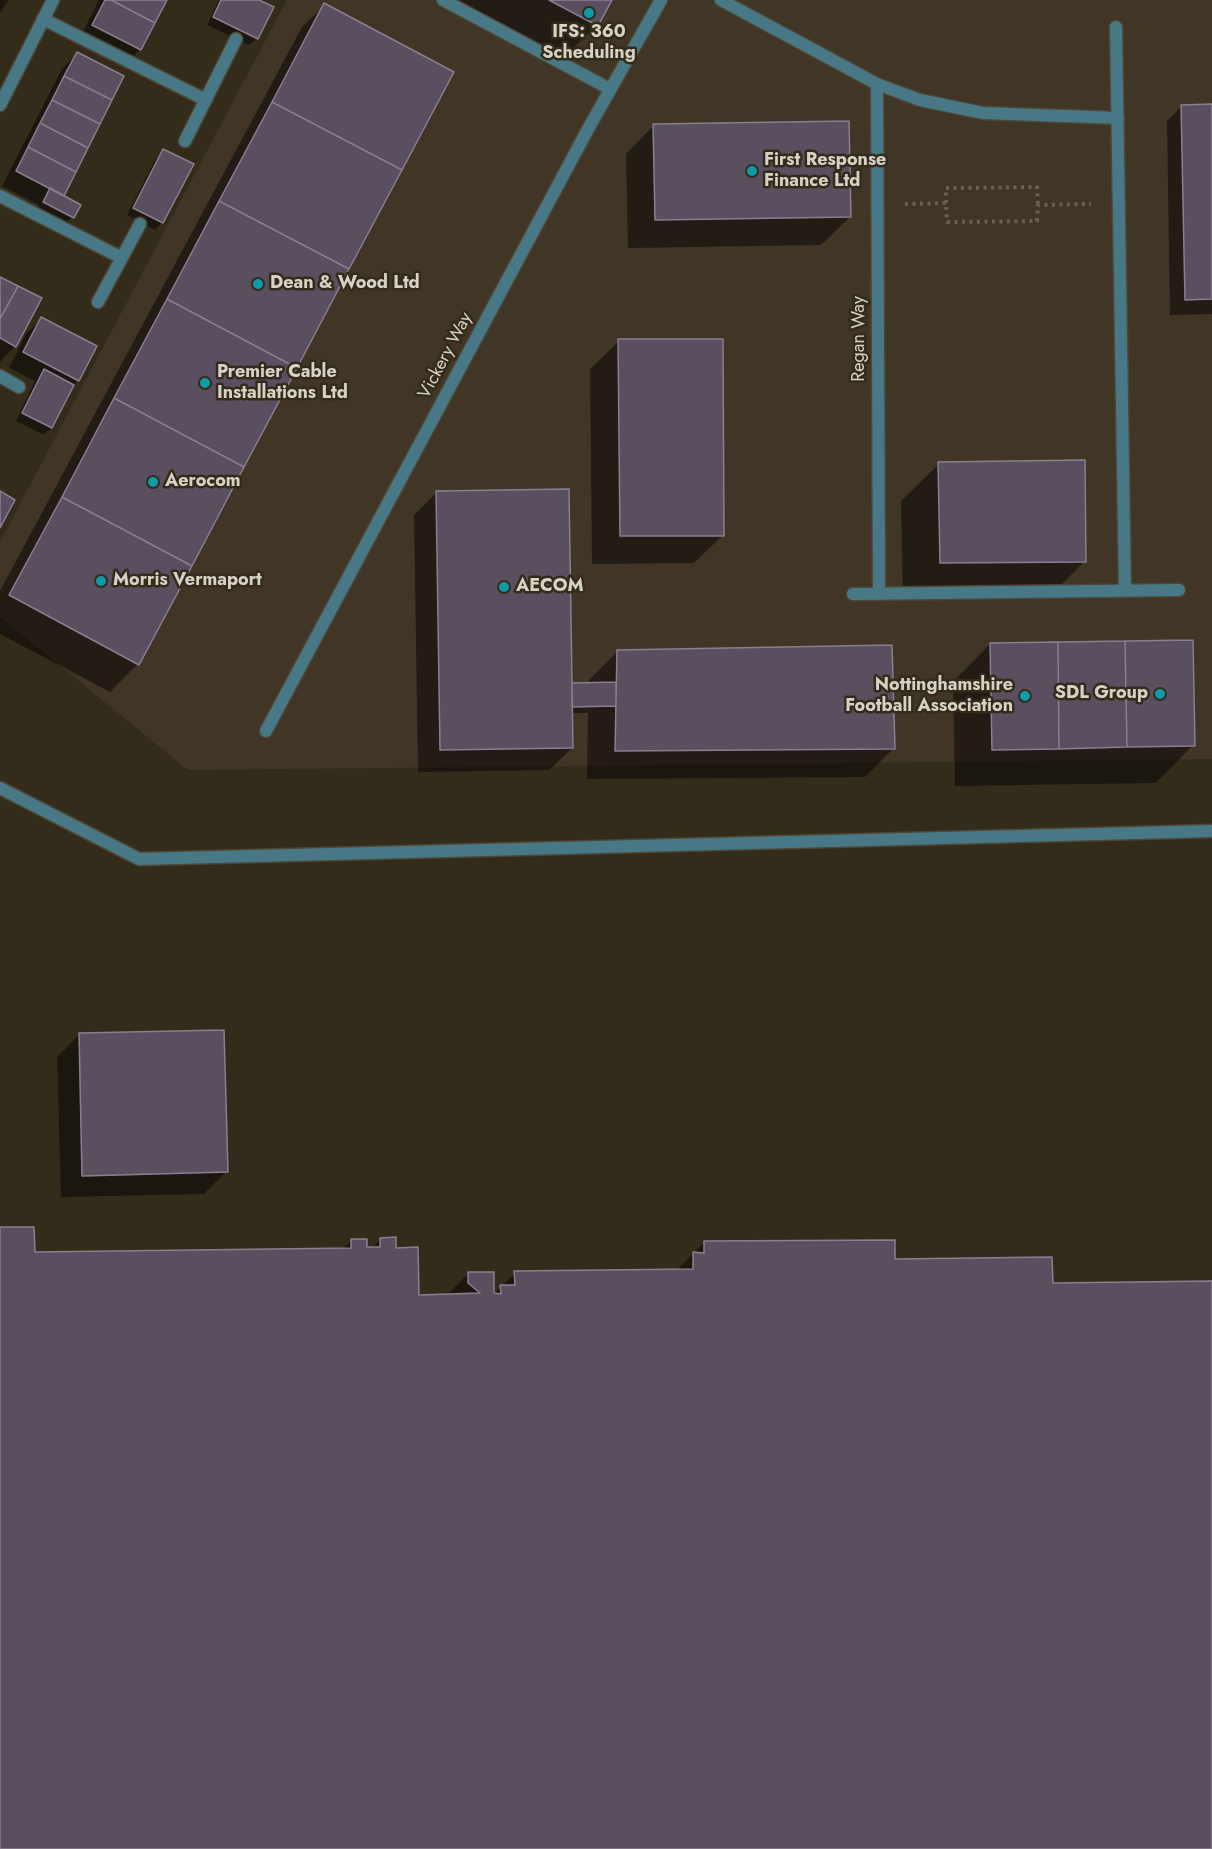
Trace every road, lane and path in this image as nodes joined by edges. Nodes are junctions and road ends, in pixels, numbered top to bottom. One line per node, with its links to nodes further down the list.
1 (53, 0): 5 (street)
2 (443, 0): 9 (street)
3 (661, 0): 9 (street, Vickery Way)
4 (721, 0): 8 (street)
5 (43, 19): 10 (street); 11 (street)
6 (1116, 27): 12 (street)
7 (236, 39): 10 (street)
8 (877, 84): 12 (street); 16 (street, Regan Way)
9 (610, 89): 28 (street, Vickery Way)
10 (206, 100): 13 (street)
11 (0, 105)
12 (1118, 118): 17 (street)
13 (185, 141)
14 (0, 196): 20 (street)
15 (946, 203): 16 (path); 18 (path); 18 (path)
16 (877, 204): 27 (street, Regan Way)
17 (1119, 204): 18 (path); 25 (street)
18 (1038, 205)
19 (140, 224): 20 (street)
20 (122, 258): 21 (street)
21 (98, 302)
22 (0, 376): 23 (street)
23 (19, 387)
24 (1179, 590): 25 (street)
25 (1125, 591): 27 (street)
26 (853, 594): 27 (street)
27 (879, 594)
28 (266, 731)
29 (0, 788): 30 (street)
30 (1212, 831)

